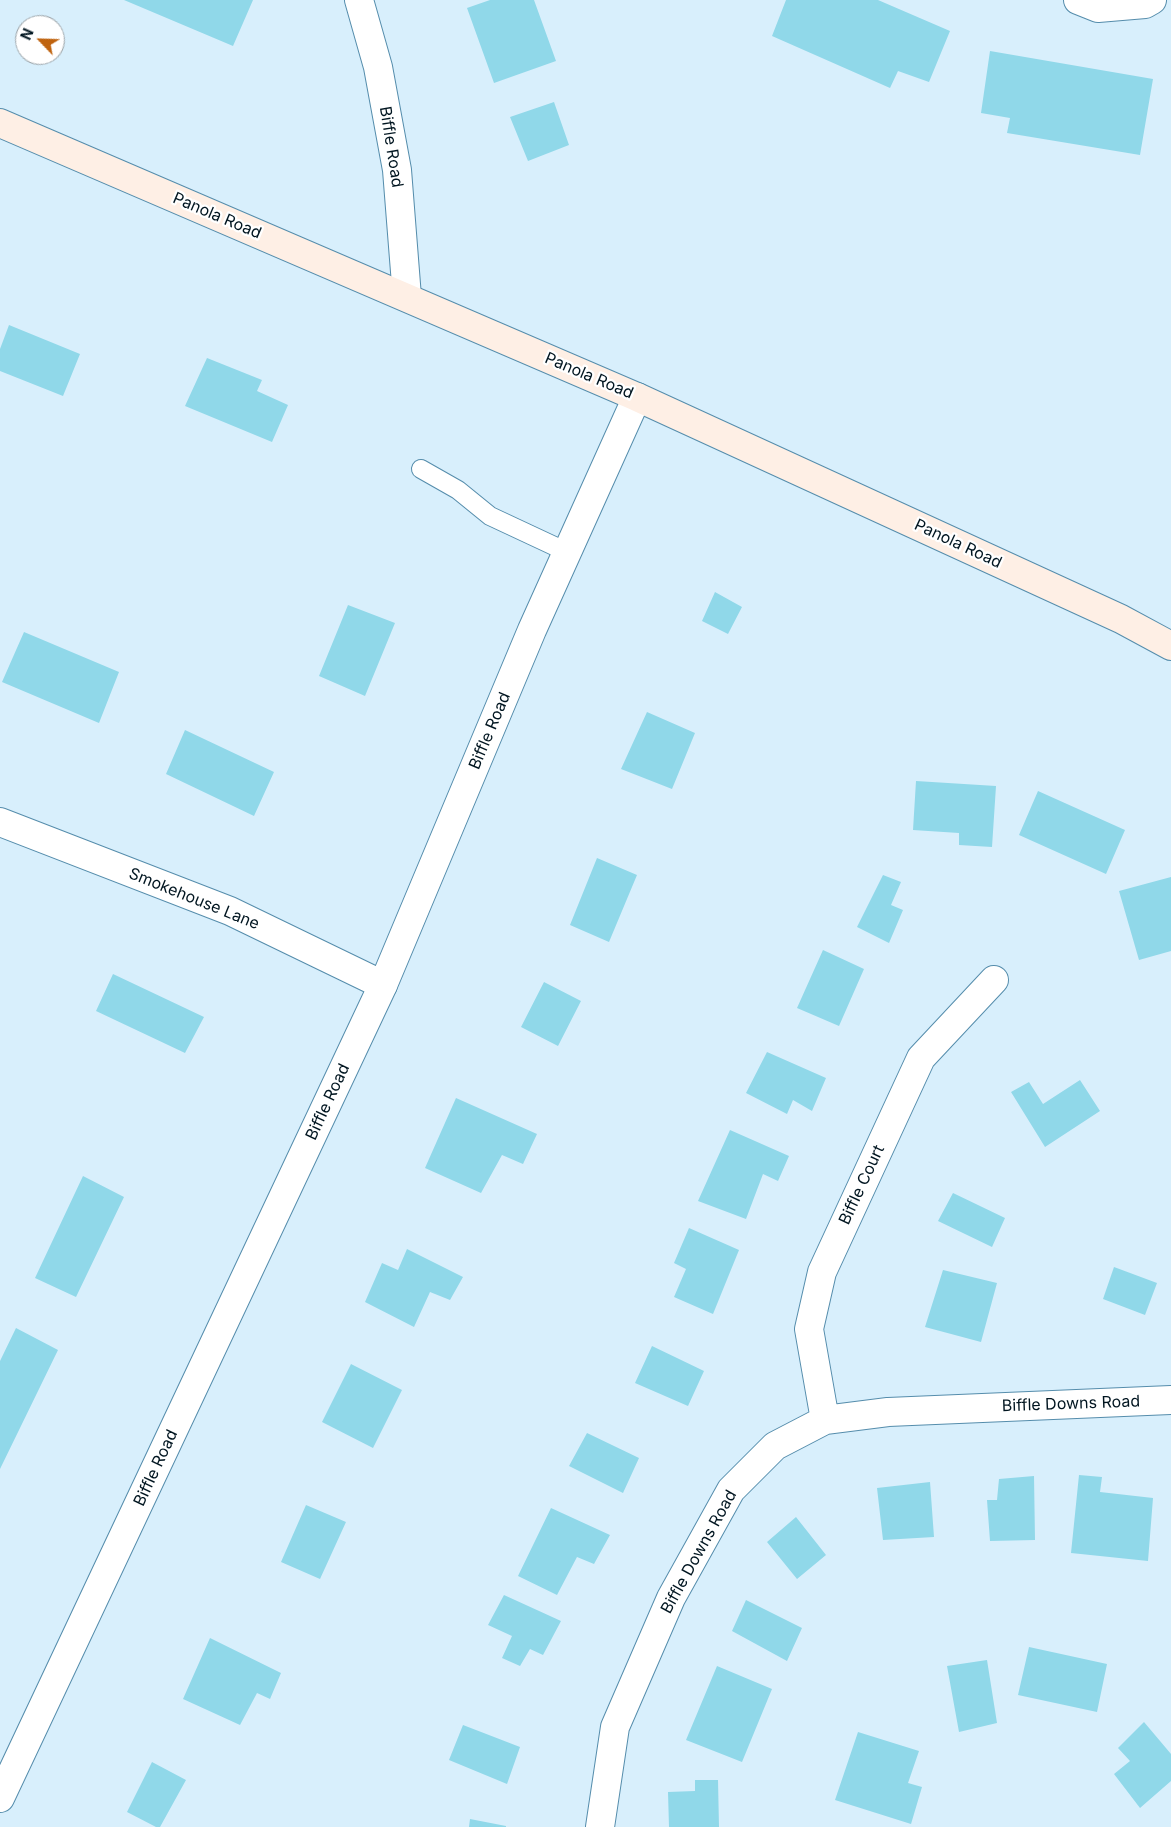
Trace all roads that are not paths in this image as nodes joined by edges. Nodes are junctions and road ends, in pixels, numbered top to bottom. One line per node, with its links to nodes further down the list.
1 (359, 0): 5 (street, Biffle Road)
2 (1078, 0): 3 (street)
3 (1152, 0)
4 (0, 123): 5 (main road, Panola Road)
5 (407, 297): 6 (main road, Panola Road)
6 (637, 397): 8 (street, Biffle Road); 9 (main road, Panola Road)
7 (421, 470): 8 (lane)
8 (567, 552): 12 (street, Biffle Road)
9 (1171, 646)
10 (0, 822): 12 (street, Smokehouse Lane)
11 (994, 980): 14 (street, Biffle Court)
12 (383, 985): 15 (street, Biffle Road)
13 (1171, 1400): 14 (street, Biffle Downs Road)
14 (825, 1420): 16 (street, Biffle Downs Road)
15 (0, 1798)
16 (600, 1827)

